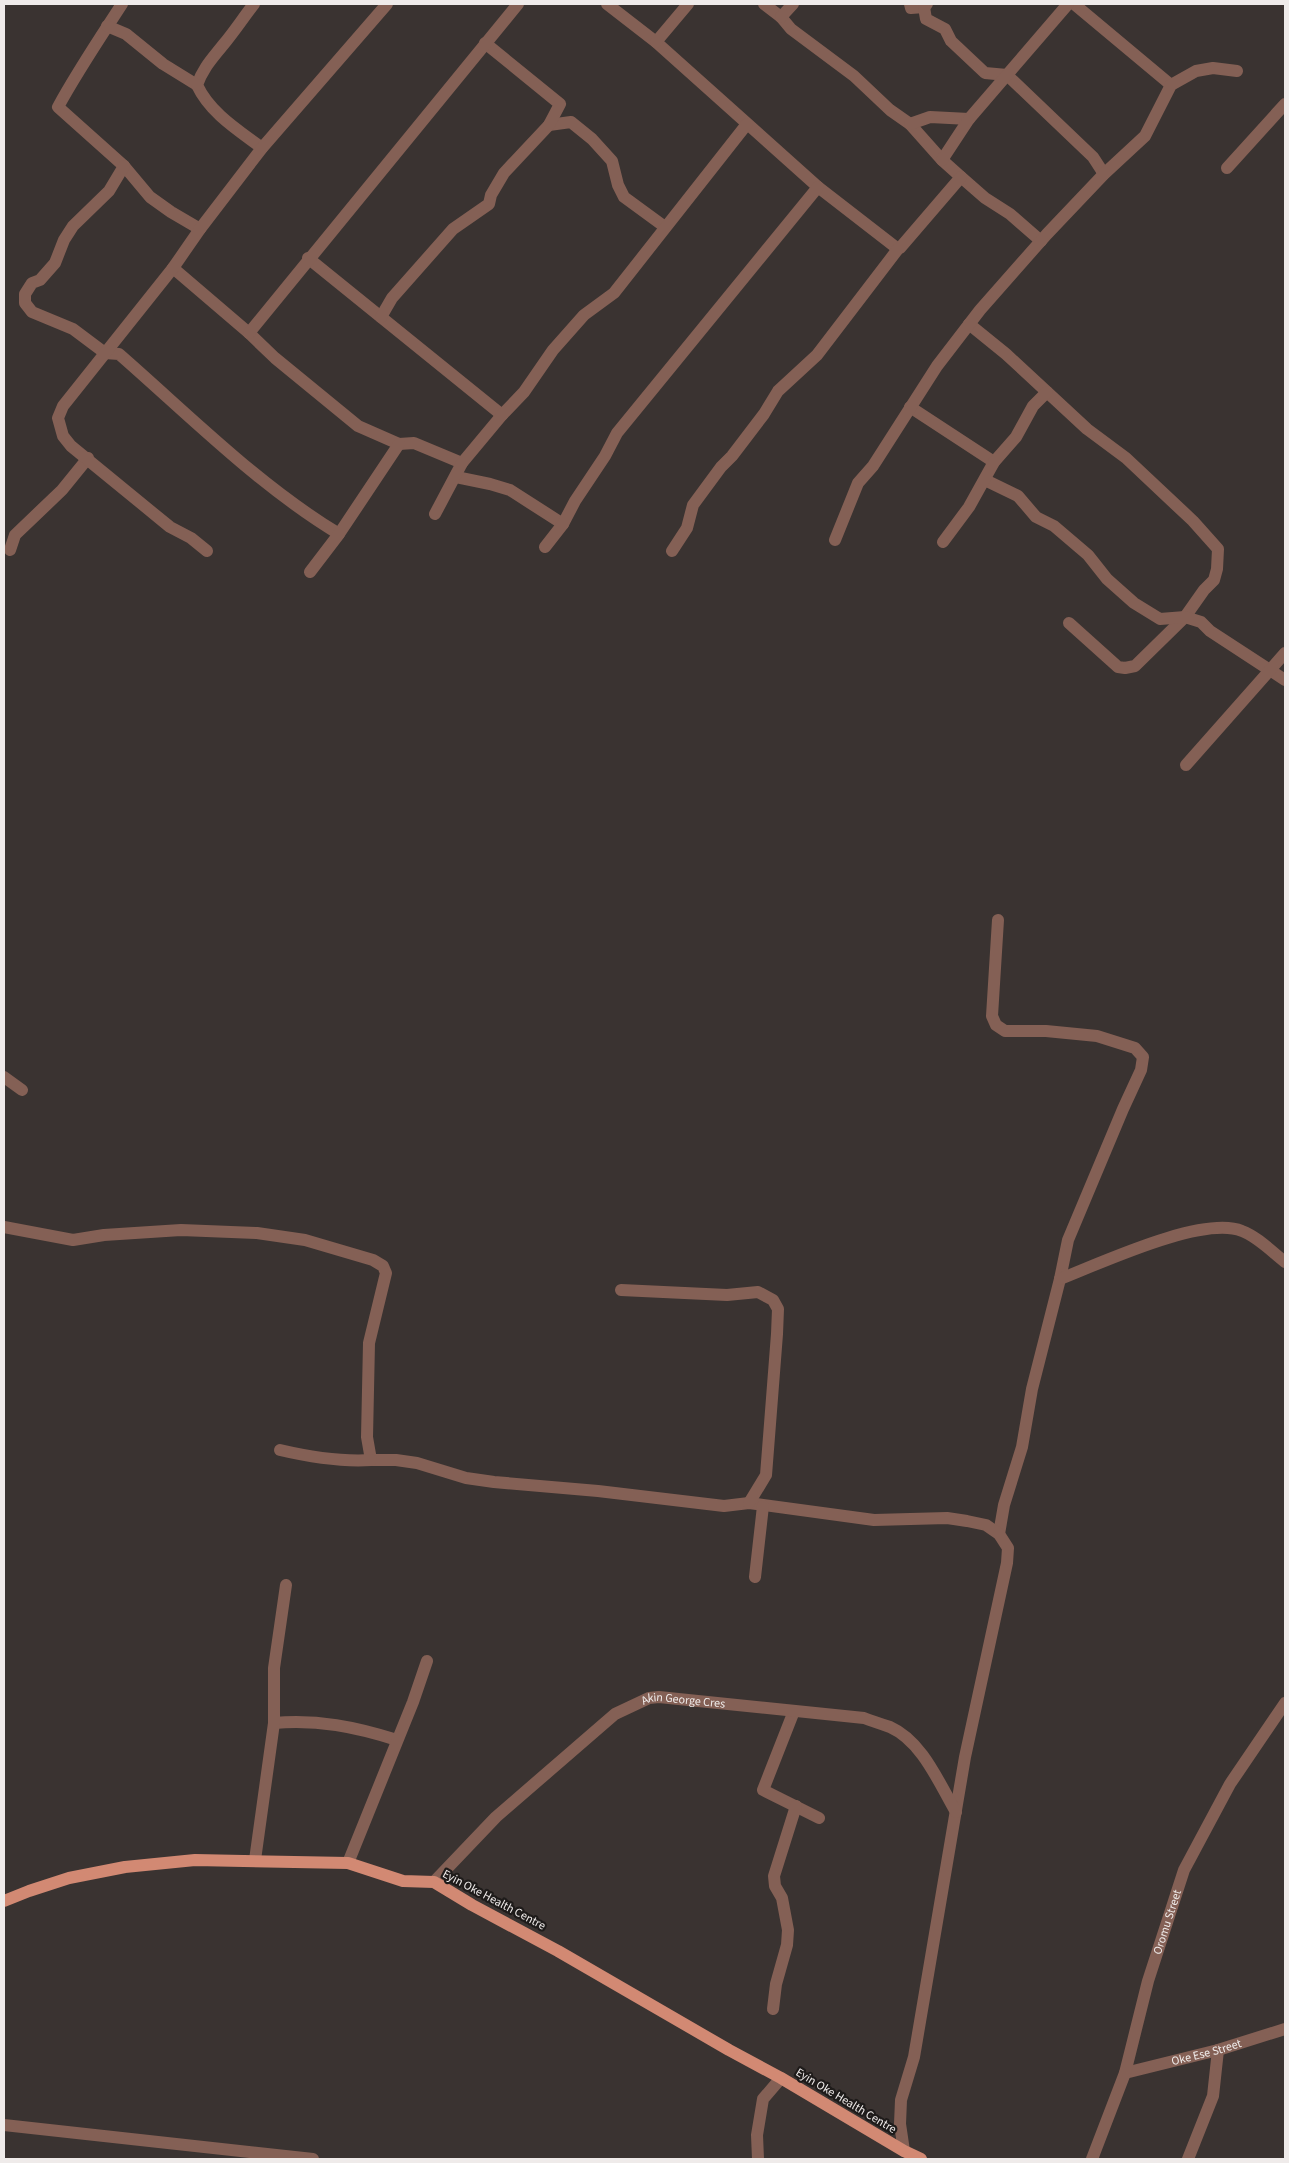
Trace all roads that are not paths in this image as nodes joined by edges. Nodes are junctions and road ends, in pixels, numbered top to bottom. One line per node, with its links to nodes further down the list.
1 (122, 4): 14 (street)
2 (254, 4): 19 (street)
3 (387, 4): 26 (street)
4 (518, 4): 16 (street)
5 (607, 4): 15 (street)
6 (688, 4): 15 (street)
7 (764, 4): 13 (street)
8 (793, 4): 13 (street)
9 (910, 4): 12 (street)
10 (1068, 4): 18 (street)
11 (1074, 4): 20 (street)
12 (926, 5): 18 (street)
13 (782, 17): 25 (street)
14 (107, 26): 19 (street); 28 (street)
15 (656, 42): 24 (street)
16 (485, 43): 23 (street); 37 (street)
17 (1237, 71): 20 (street)
18 (1007, 75): 22 (street); 30 (street)
19 (197, 85): 26 (street)
20 (1171, 85): 30 (street)
21 (1285, 104): 29 (street)
22 (969, 119): 25 (street); 27 (street)
23 (549, 124): 33 (street); 39 (street)
24 (746, 124): 32 (street); 33 (street)
25 (910, 124): 27 (street)
26 (262, 148): 34 (street)
27 (942, 160): 31 (street)
28 (124, 166): 34 (street); 42 (street)
29 (1227, 168)
30 (1104, 174): 35 (street)
31 (960, 177): 35 (street); 36 (street)
32 (818, 187): 36 (street); 53 (street)
33 (665, 227): 45 (street)
34 (200, 229): 38 (street)
35 (1041, 241): 40 (street)
36 (898, 249): 60 (street)
37 (308, 258): 39 (street); 41 (street)
38 (174, 268): 41 (street); 42 (street)
39 (381, 317): 45 (street)
40 (970, 324): 43 (street); 44 (street)
41 (249, 333): 46 (street)
42 (105, 353): 47 (street); 54 (street)
43 (1046, 392): 48 (street); 62 (street)
44 (910, 407): 48 (street); 55 (street)
45 (502, 415): 49 (street)
46 (399, 444): 49 (street); 54 (street)
47 (88, 458): 58 (street); 59 (street)
48 (994, 462): 51 (street)
49 (462, 463): 50 (street)
50 (456, 477): 52 (street); 53 (street)
51 (985, 480): 56 (street); 62 (street)
52 (435, 514)
53 (563, 524): 57 (street)
54 (339, 534): 61 (street)
55 (835, 540)
56 (943, 542)
57 (545, 548)
58 (10, 550)
59 (207, 551)
60 (672, 551)
61 (310, 572)
62 (1186, 617): 63 (street); 65 (street)
63 (1069, 623)
64 (1285, 653): 65 (street)
65 (1268, 670): 66 (street); 67 (street)
66 (1285, 680)
67 (1186, 764)
68 (998, 920): 73 (street)
69 (4, 1077): 70 (street)
70 (22, 1090)
71 (4, 1227): 76 (street)
72 (1285, 1262): 73 (street)
73 (1060, 1279): 79 (street)
74 (622, 1290): 77 (street)
75 (280, 1450): 76 (street)
76 (371, 1460): 77 (street)
77 (749, 1503): 78 (street)
78 (763, 1506): 79 (street); 80 (street)
79 (999, 1534): 88 (street)
80 (755, 1577)
81 (286, 1585): 85 (street)
82 (427, 1661): 86 (street)
83 (1285, 1703): 97 (street, Oromu Street)
84 (794, 1711): 87 (street); 88 (street, Akin George Cres); 92 (street, Akin George Cres)
85 (274, 1723): 86 (street); 90 (street)
86 (397, 1740): 91 (street)
87 (796, 1806): 89 (street); 94 (street)
88 (956, 1812): 100 (street)
89 (819, 1818)
90 (255, 1860): 91 (main road, Eyin Oke Health Centre); 93 (main road, Eyin Oke Health Centre)
91 (348, 1863): 92 (main road, Eyin Oke Health Centre)
92 (434, 1882): 98 (main road, Eyin Oke Health Centre)
93 (4, 1901)
94 (773, 2009)
95 (1285, 2028): 96 (street, Oke Ese Street)
96 (1218, 2050): 97 (street, Oke Ese Street); 106 (street)
97 (1125, 2073): 105 (street, Oromu Street)
98 (781, 2078): 100 (main road, Eyin Oke Health Centre); 103 (street)
99 (4, 2125): 101 (street)
100 (904, 2152): 104 (main road, Eyin Oke Health Centre)
101 (290, 2158): 102 (street)
102 (313, 2159)
103 (758, 2159)
104 (921, 2159)
105 (1092, 2159)
106 (1188, 2159)

